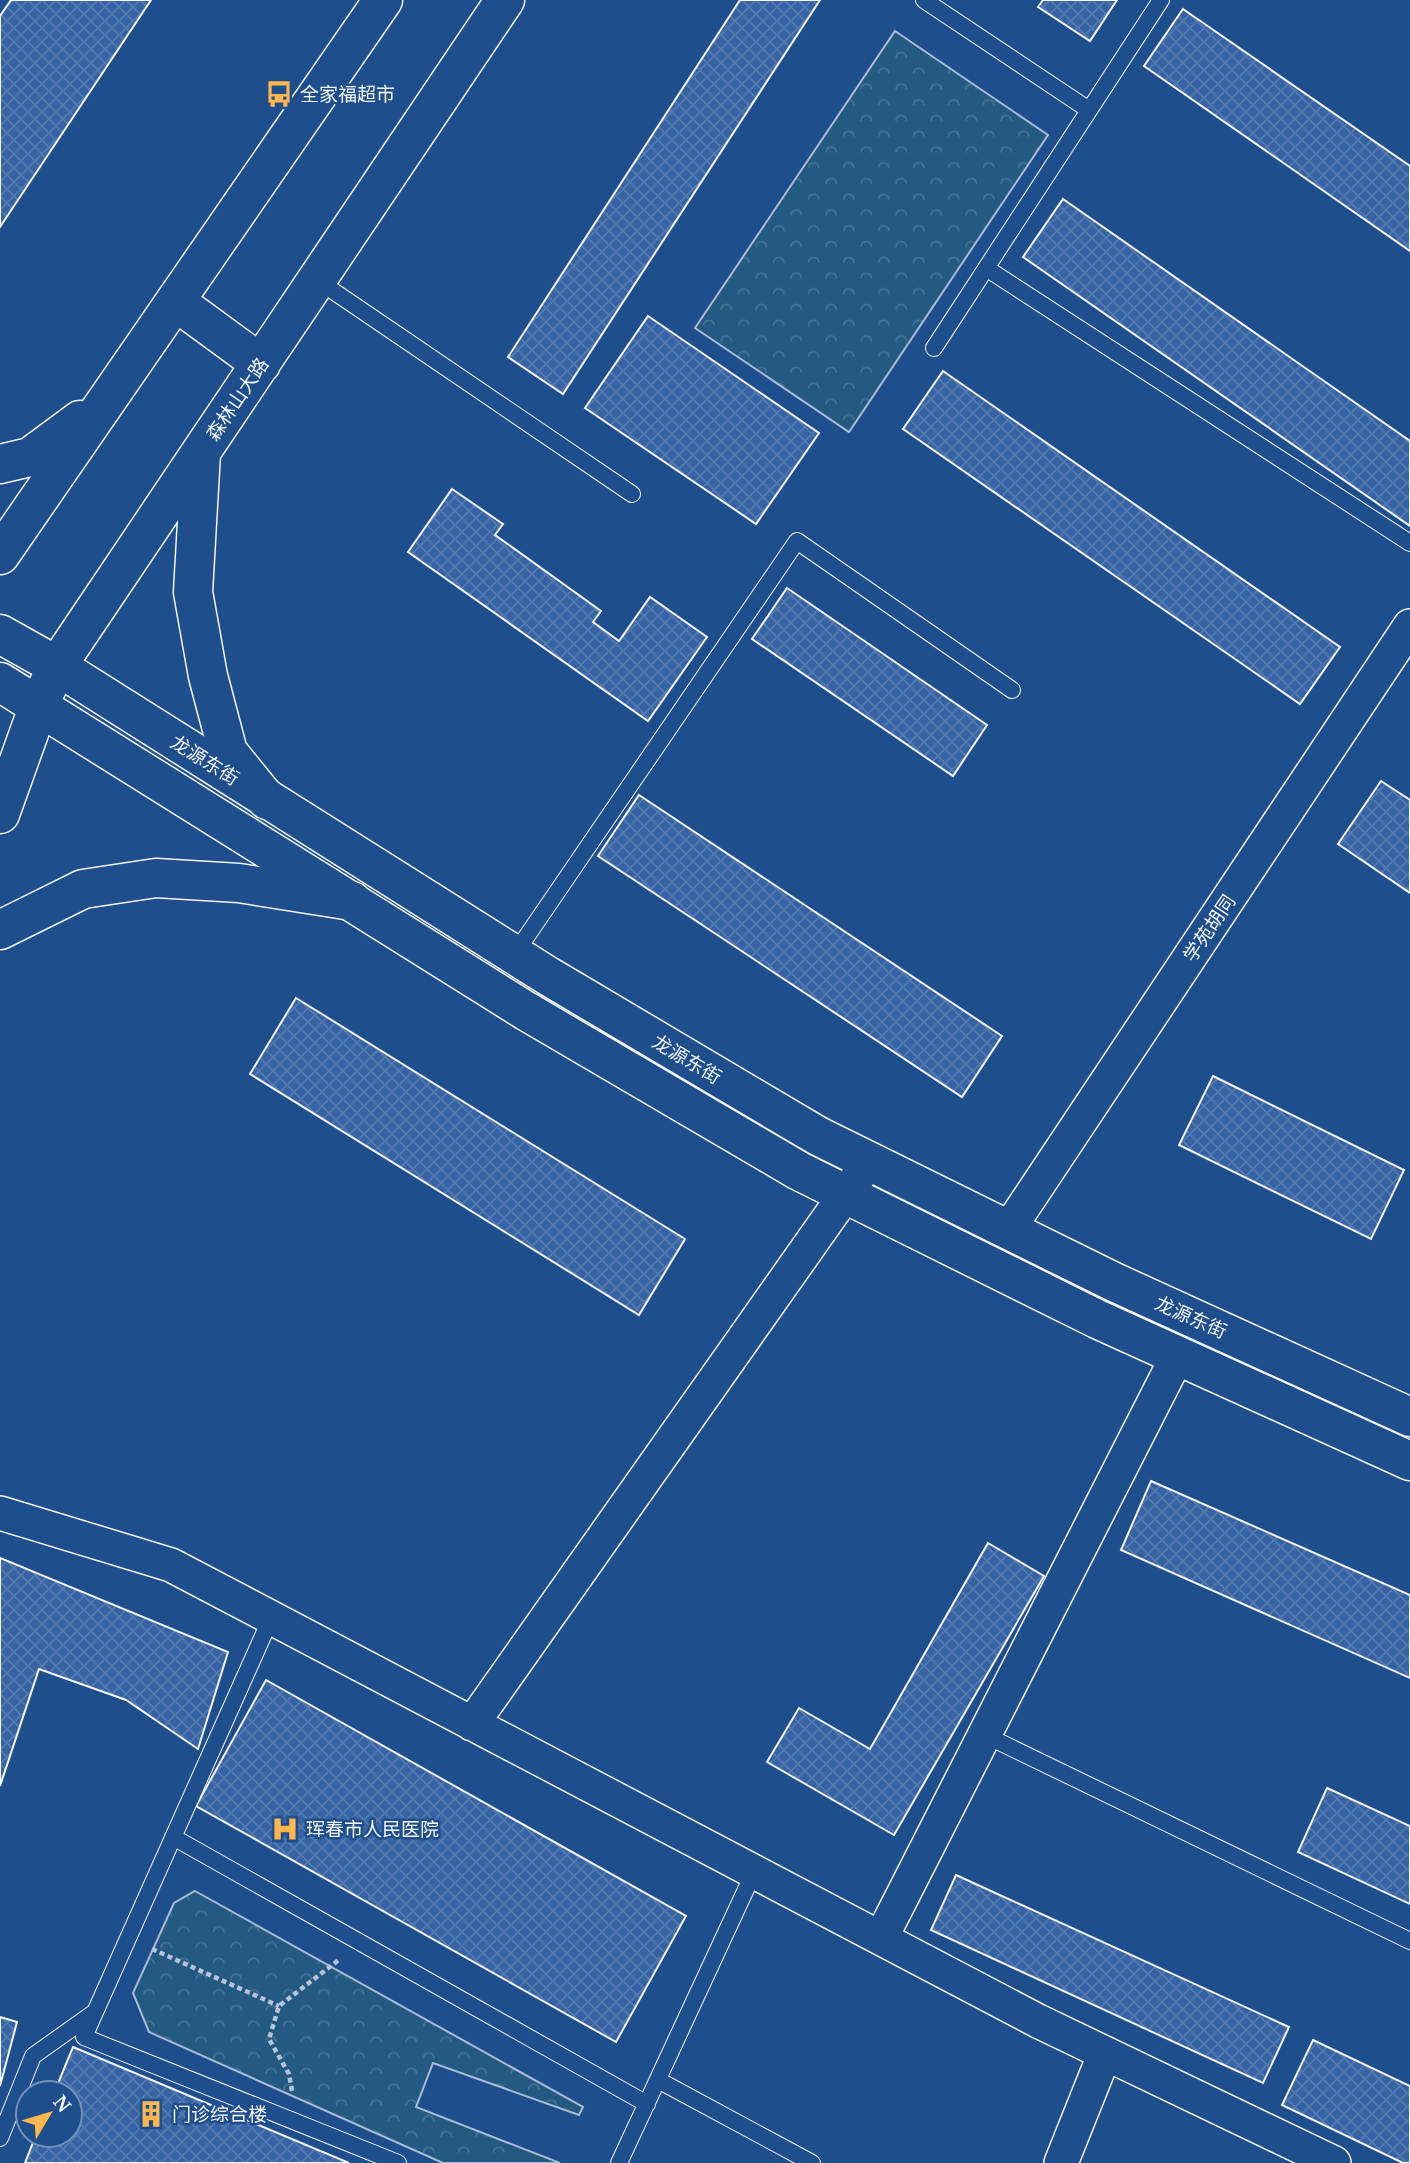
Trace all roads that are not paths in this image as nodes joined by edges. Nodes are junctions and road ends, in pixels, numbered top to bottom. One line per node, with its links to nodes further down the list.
1 (383, 0): 8 (main road)
2 (505, 0): 7 (main road, 森林山大路)
3 (924, 0): 5 (lane)
4 (1161, 0): 5 (lane)
5 (1089, 110): 6 (lane)
6 (986, 268): 9 (lane); 15 (lane)
7 (317, 279): 10 (main road, 森林山大路); 14 (lane)
8 (175, 302): 10 (main road); 11 (main road)
9 (934, 348)
10 (261, 363): 12 (main road, 森林山大路)
11 (107, 400): 13 (main road); 16 (main road)
12 (201, 452): 19 (main road, 森林山大路); 23 (main road)
13 (0, 464)
14 (632, 494)
15 (1410, 543)
16 (0, 555)
17 (1410, 626): 30 (street, 学苑胡同)
18 (0, 634): 19 (main road, 龙源东街)
19 (57, 666): 22 (main road, 森林山大路); 23 (main road, 龙源东街)
20 (0, 682): 22 (main road, 龙源东街)
21 (1012, 690): 27 (lane)
22 (39, 705): 24 (main road, 森林山大路); 25 (main road, 龙源东街)
23 (267, 800): 27 (main road, 龙源东街)
24 (0, 814)
25 (352, 901): 26 (main road); 29 (main road, 龙源东街)
26 (0, 930)
27 (514, 955): 28 (main road, 龙源东街)
28 (869, 1161): 29 (street); 30 (main road, 龙源东街)
29 (845, 1195): 31 (main road, 龙源东街); 36 (street)
30 (1008, 1230): 32 (main road, 龙源东街)
31 (1178, 1355): 33 (main road, 龙源东街); 37 (street)
32 (1410, 1416)
33 (1410, 1461)
34 (0, 1513): 35 (street)
35 (271, 1618): 36 (street); 38 (lane)
36 (472, 1724): 39 (street)
37 (985, 1735): 40 (street); 41 (lane)
38 (173, 1837): 42 (lane); 45 (lane)
39 (754, 1872): 40 (street); 44 (lane)
40 (881, 1938): 43 (street)
41 (1410, 1941)
42 (94, 2012): 46 (lane); 47 (lane)
43 (1105, 2053): 50 (street); 51 (street)
44 (657, 2080): 45 (lane); 49 (lane)
45 (647, 2104): 48 (lane)
46 (0, 2138)
47 (398, 2163)
48 (619, 2163)
49 (812, 2163)
50 (1061, 2163)
51 (1334, 2163)

